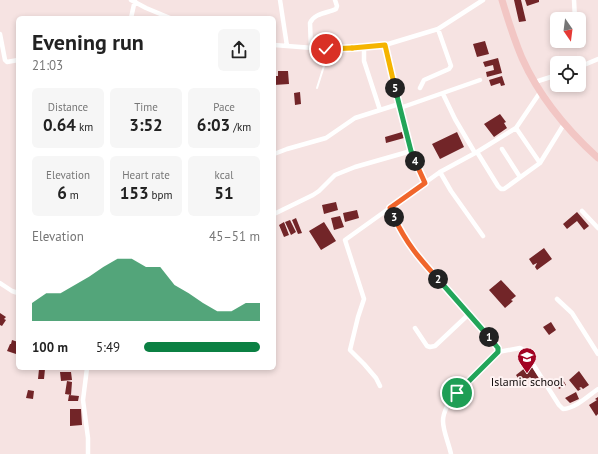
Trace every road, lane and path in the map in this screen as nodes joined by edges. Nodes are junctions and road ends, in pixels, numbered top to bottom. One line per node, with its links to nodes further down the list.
1 (134, 0): 8 (street); 9 (street)
2 (280, 0): 14 (street)
3 (336, 0): 16 (street)
4 (483, 0): 10 (street)
5 (502, 0): 23 (highway)
6 (574, 0): 7 (street)
7 (575, 12)
8 (131, 16)
9 (165, 16)
10 (438, 29): 13 (street); 25 (street)
11 (0, 34): 19 (street)
12 (276, 45): 14 (street)
13 (385, 45): 15 (street); 28 (street)
14 (287, 46): 16 (street)
15 (364, 47): 17 (street); 29 (street)
16 (311, 48): 17 (street)
17 (326, 49): 24 (lane)
18 (598, 59): 20 (street)
19 (16, 60)
20 (586, 64)
21 (550, 77): 23 (street)
22 (480, 80): 27 (street)
23 (535, 82): 26 (highway)
24 (317, 88)
25 (420, 88)
26 (541, 91): 30 (highway); 31 (street)
27 (443, 94): 28 (street); 34 (street)
28 (399, 106): 29 (street); 33 (street)
29 (380, 110): 35 (street)
30 (564, 124): 36 (highway); 37 (street)
31 (516, 128): 34 (street); 37 (street)
32 (502, 149): 39 (street)
33 (411, 151): 40 (street); 43 (street)
34 (476, 152): 38 (street); 39 (street)
35 (276, 153)
36 (598, 158)
37 (540, 163): 39 (street)
38 (440, 172): 40 (street); 45 (street)
39 (520, 177)
40 (425, 183): 41 (street)
41 (390, 208): 49 (street); 54 (street)
42 (582, 211): 44 (street)
43 (276, 213)
44 (598, 228)
45 (484, 236)
46 (0, 283): 47 (street)
47 (16, 292)
48 (557, 299): 52 (street)
49 (469, 314): 50 (street); 51 (street)
50 (415, 328)
51 (498, 352): 55 (street); 57 (street)
52 (598, 354)
53 (87, 370): 56 (street)
54 (380, 386)
55 (598, 389)
56 (88, 454)
57 (451, 454)

